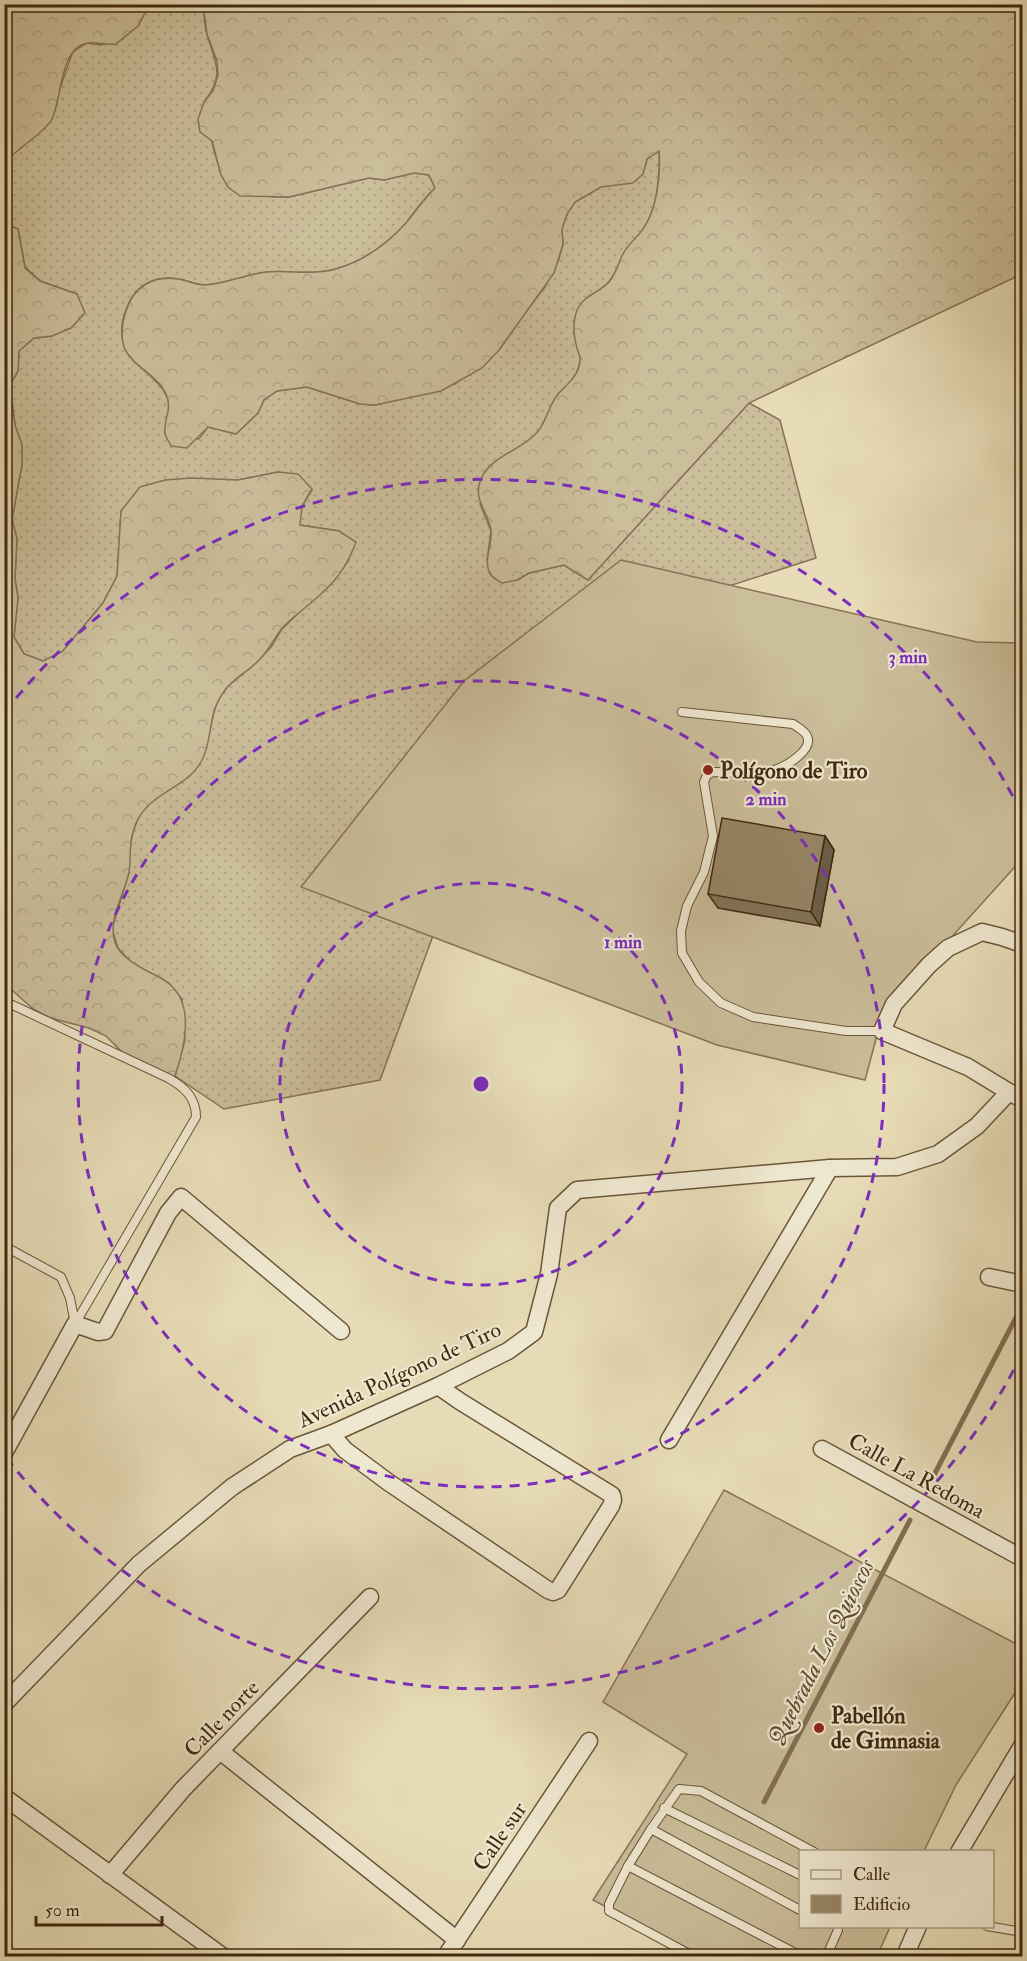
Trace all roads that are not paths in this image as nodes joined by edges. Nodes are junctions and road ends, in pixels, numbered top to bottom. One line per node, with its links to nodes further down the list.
1 (682, 711): 4 (lane)
2 (1023, 944): 4 (street)
3 (4, 1002): 10 (lane)
4 (882, 1031): 5 (street)
5 (1016, 1095): 6 (street, Avenida Polígono de Tiro)
6 (830, 1168): 12 (street, Avenida Polígono de Tiro); 14 (street)
7 (4, 1246): 10 (lane)
8 (989, 1277): 9 (street)
9 (1023, 1284)
10 (75, 1324): 11 (street); 16 (street)
11 (341, 1331)
12 (438, 1386): 13 (street, Avenida Polígono de Tiro); 13 (street)
13 (331, 1434): 19 (street, Avenida Polígono de Tiro)
14 (669, 1440)
15 (822, 1449): 17 (street, Calle La Redoma)
16 (4, 1453)
17 (1023, 1558)
18 (370, 1598): 22 (street, Calle norte)
19 (4, 1704)
20 (589, 1741): 36 (street, Calle sur)
21 (1023, 1746): 27 (street)
22 (220, 1751): 30 (street, Calle norte); 36 (street)
23 (4, 1797): 30 (street)
24 (664, 1808): 25 (lane); 26 (lane); 29 (lane)
25 (651, 1829): 28 (lane); 31 (lane)
26 (812, 1850)
27 (960, 1850)
28 (628, 1866): 39 (lane); 40 (lane)
29 (799, 1874)
30 (110, 1875): 37 (street)
31 (799, 1909)
32 (994, 1927): 35 (lane)
33 (836, 1928): 41 (lane)
34 (917, 1928): 42 (street)
35 (1023, 1932)
36 (457, 1940): 38 (street, Calle sur)
37 (222, 1956)
38 (446, 1956)
39 (693, 1956)
40 (801, 1956)
41 (822, 1956)
42 (905, 1956)

